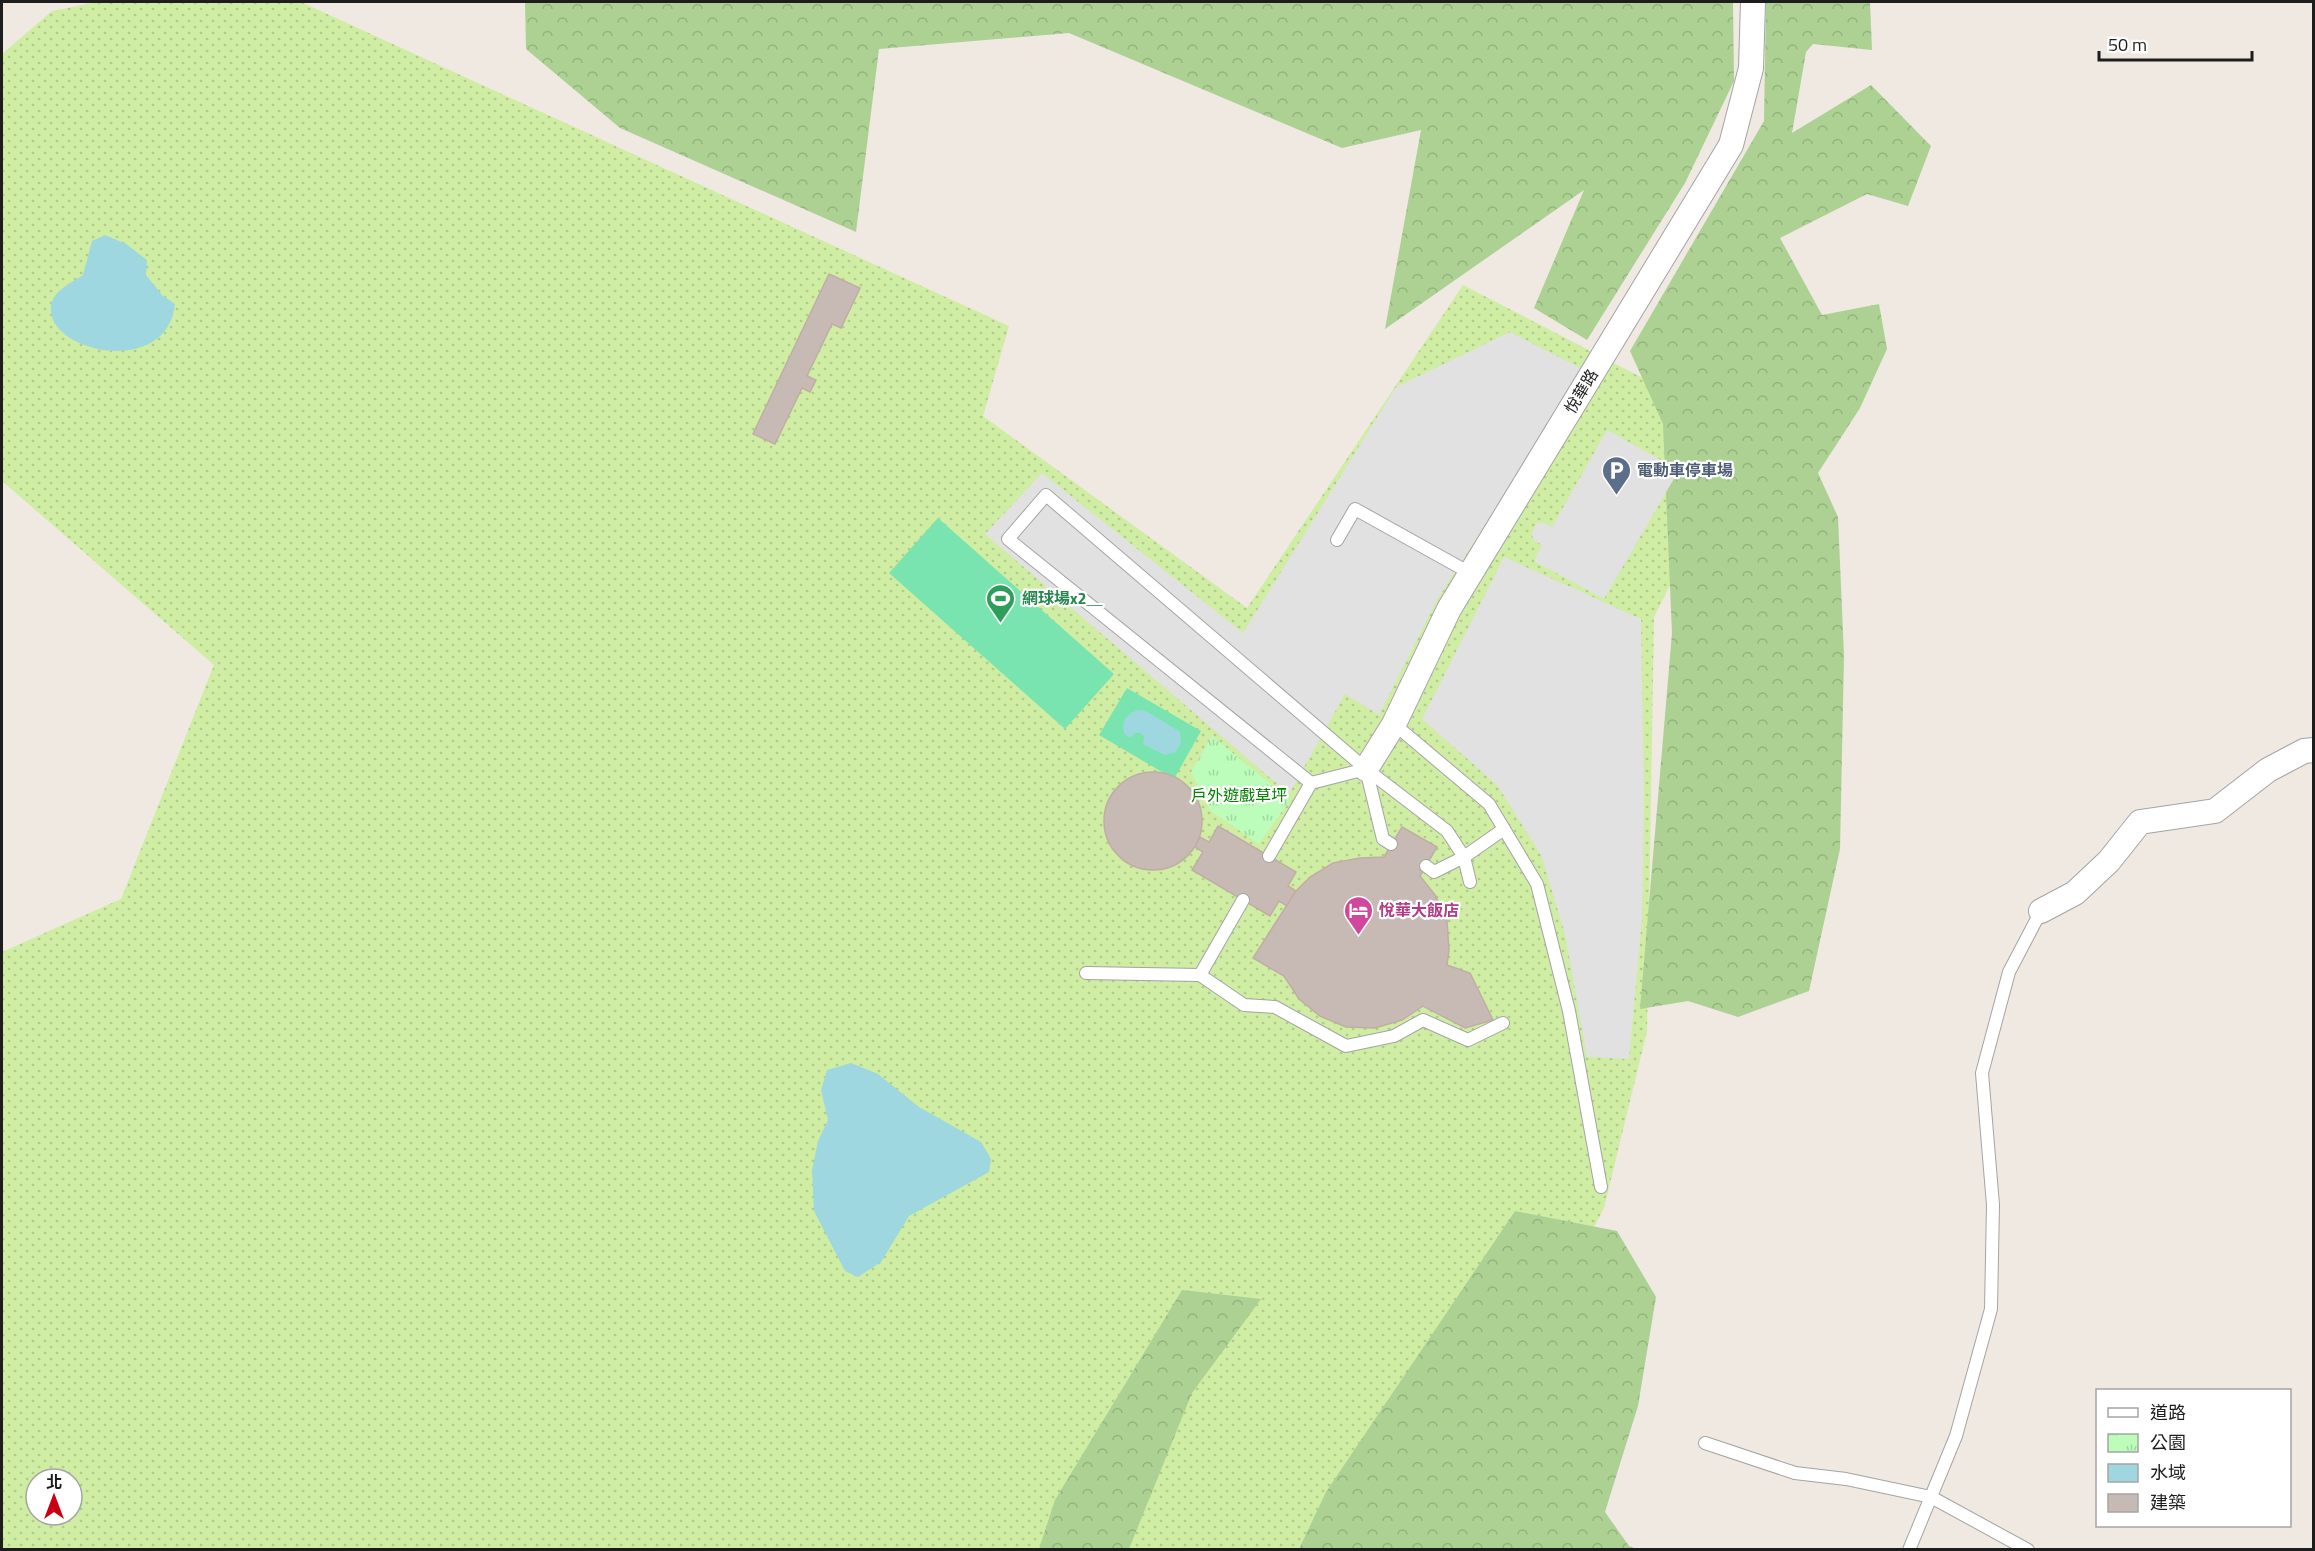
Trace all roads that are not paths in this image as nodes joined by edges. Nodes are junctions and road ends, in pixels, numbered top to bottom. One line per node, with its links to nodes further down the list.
1 (1753, 2): 3 (street, 悅華路)
2 (1336, 540): 3 (lane)
3 (1470, 573): 4 (street, 悅華路)
4 (1394, 724): 6 (street, 悅華路); 8 (lane)
5 (2313, 750): 15 (street)
6 (1366, 769): 7 (lane); 7 (lane); 9 (lane); 11 (lane)
7 (1311, 783): 10 (lane)
8 (1504, 829): 11 (lane); 19 (lane)
9 (1391, 844)
10 (1269, 856)
11 (1464, 857): 12 (lane); 13 (lane)
12 (1426, 866)
13 (1470, 882)
14 (1243, 900): 17 (lane)
15 (2042, 911): 21 (lane)
16 (1086, 973): 17 (lane)
17 (1200, 975): 18 (lane)
18 (1503, 1023)
19 (1601, 1187)
20 (1705, 1443): 21 (lane)
21 (1931, 1497): 22 (lane); 23 (lane)
22 (1909, 1550)
23 (2028, 1550)

